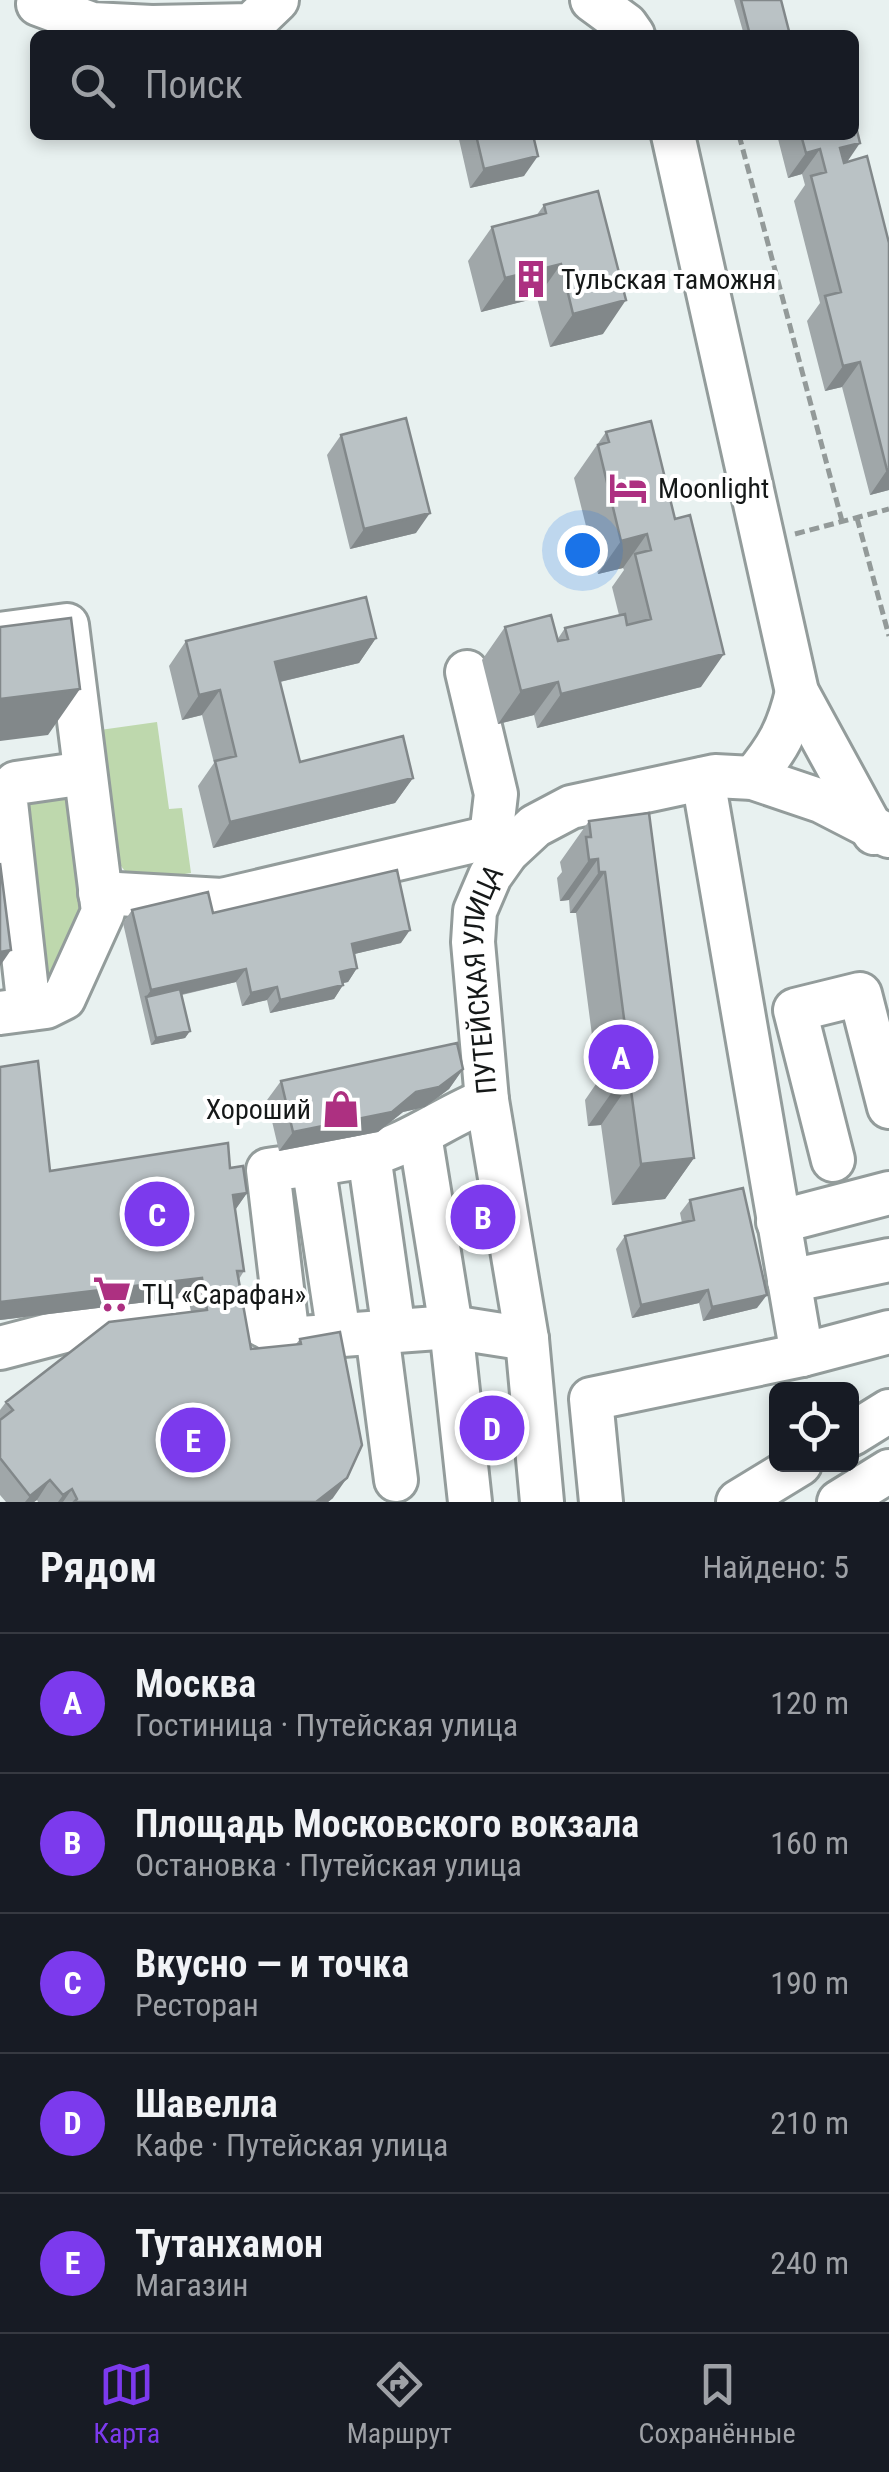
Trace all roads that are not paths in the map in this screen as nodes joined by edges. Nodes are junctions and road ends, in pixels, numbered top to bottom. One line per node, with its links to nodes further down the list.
1 (39, 0): 2 (street)
2 (276, 0)
3 (592, 0): 4 (street)
4 (630, 30)
5 (674, 140): 8 (street)
6 (0, 634): 9 (street)
7 (468, 672): 13 (street)
8 (797, 692): 10 (street); 12 (street)
9 (86, 773): 14 (street); 15 (street)
10 (754, 778): 11 (street, ПУТЕЙСКАЯ УЛИЦА); 12 (street, ПУТЕЙСКАЯ УЛИЦА)
11 (703, 779): 13 (street, ПУТЕЙСКАЯ УЛИЦА); 17 (street)
12 (882, 838)
13 (499, 844): 14 (street); 18 (street, ПУТЕЙСКАЯ УЛИЦА)
14 (100, 893): 15 (street)
15 (15, 1011)
16 (804, 1052): 17 (street); 19 (street); 22 (street)
17 (752, 1065): 25 (street)
18 (487, 1100): 20 (street); 31 (street, ПУТЕЙСКАЯ УЛИЦА)
19 (889, 1107)
20 (420, 1135): 21 (street); 28 (street)
21 (369, 1155): 23 (street); 30 (street)
22 (833, 1160)
23 (313, 1164): 30 (street); 32 (street)
24 (889, 1193): 25 (street)
25 (778, 1222): 27 (street)
26 (889, 1260): 27 (street)
27 (789, 1281): 34 (street)
28 (451, 1327): 30 (street); 31 (street); 40 (street)
29 (889, 1332): 34 (street)
30 (370, 1333): 32 (street); 39 (street)
31 (527, 1338): 41 (street, ПУТЕЙСКАЯ УЛИЦА)
32 (288, 1339): 33 (street)
33 (0, 1348)
34 (802, 1354): 42 (street)
35 (889, 1411): 36 (street)
36 (859, 1430)
37 (889, 1471): 44 (street)
38 (787, 1472): 43 (street)
39 (396, 1480)
40 (470, 1502)
41 (542, 1502)
42 (601, 1502)
43 (738, 1502)
44 (840, 1502)

